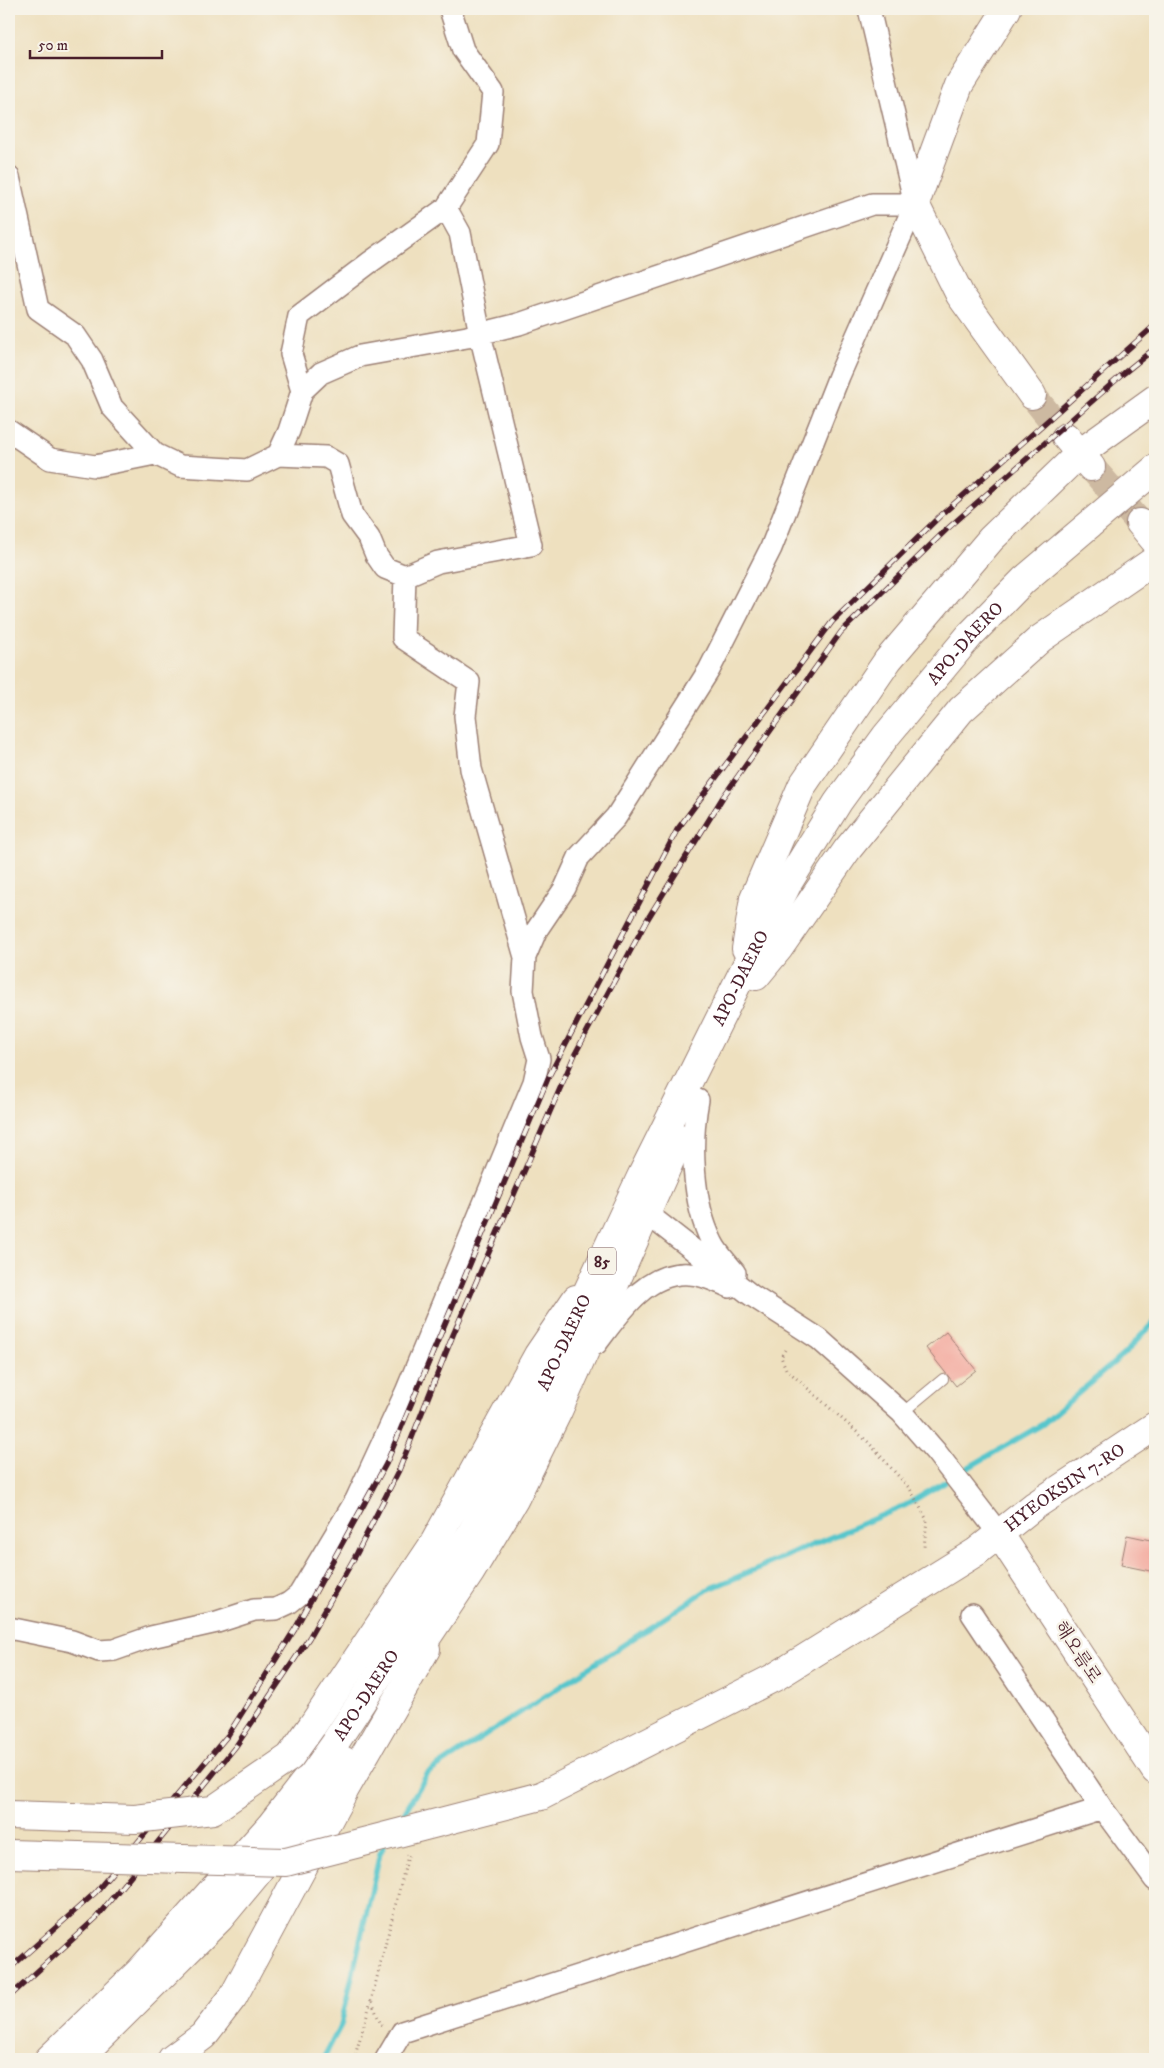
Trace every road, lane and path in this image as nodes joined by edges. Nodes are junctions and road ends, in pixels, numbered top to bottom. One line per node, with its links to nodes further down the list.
1 (450, 9): 6 (street)
2 (868, 9): 5 (street)
3 (1007, 9): 5 (main road)
4 (9, 177): 12 (street)
5 (915, 204): 7 (street); 9 (main road); 18 (street)
6 (446, 208): 7 (street); 8 (street)
7 (480, 334): 8 (street); 17 (street)
8 (302, 391): 13 (street)
9 (1032, 396)
10 (1155, 400): 19 (main road)
11 (9, 430): 12 (street)
12 (155, 454): 13 (street)
13 (278, 455): 17 (street)
14 (1155, 469): 19 (main road, APO-DAERO / 85)
15 (1155, 492): 19 (main road, APO-DAERO / 85)
16 (1155, 560): 19 (main road)
17 (405, 576): 18 (street)
18 (525, 957): 33 (street)
19 (749, 974): 20 (main road, APO-DAERO / 85); 21 (main road, APO-DAERO / 85)
20 (698, 1100): 21 (main road, APO-DAERO / 85); 23 (street)
21 (638, 1207): 22 (main road, APO-DAERO / 85); 23 (street); 25 (main road, APO-DAERO / 85)
22 (602, 1261): 36 (main road, bridge); 42 (main road, APO-DAERO / 85)
23 (751, 1295): 25 (street); 27 (street)
24 (785, 1350): 30 (path)
25 (576, 1369): 31 (main road, APO-DAERO / 85)
26 (943, 1379): 27 (lane)
27 (902, 1413): 29 (street)
28 (1155, 1426): 29 (main road, HYEOKSIN 7-RO)
29 (1000, 1535): 34 (main road, 해오름로); 38 (main road, HYEOKSIN 7-RO, bridge)
30 (924, 1547)
31 (470, 1574): 43 (main road, APO-DAERO / 85); 44 (main road)
32 (972, 1614): 35 (street)
33 (9, 1628)
34 (1155, 1770)
35 (1102, 1808): 39 (street); 41 (street)
36 (9, 1815)
37 (410, 1850): 40 (path)
38 (9, 1854)
39 (1155, 1880)
40 (371, 2001): 41 (path); 45 (path)
41 (402, 2032): 46 (street)
42 (49, 2059)
43 (78, 2059)
44 (172, 2059)
45 (354, 2059)
46 (386, 2059)

